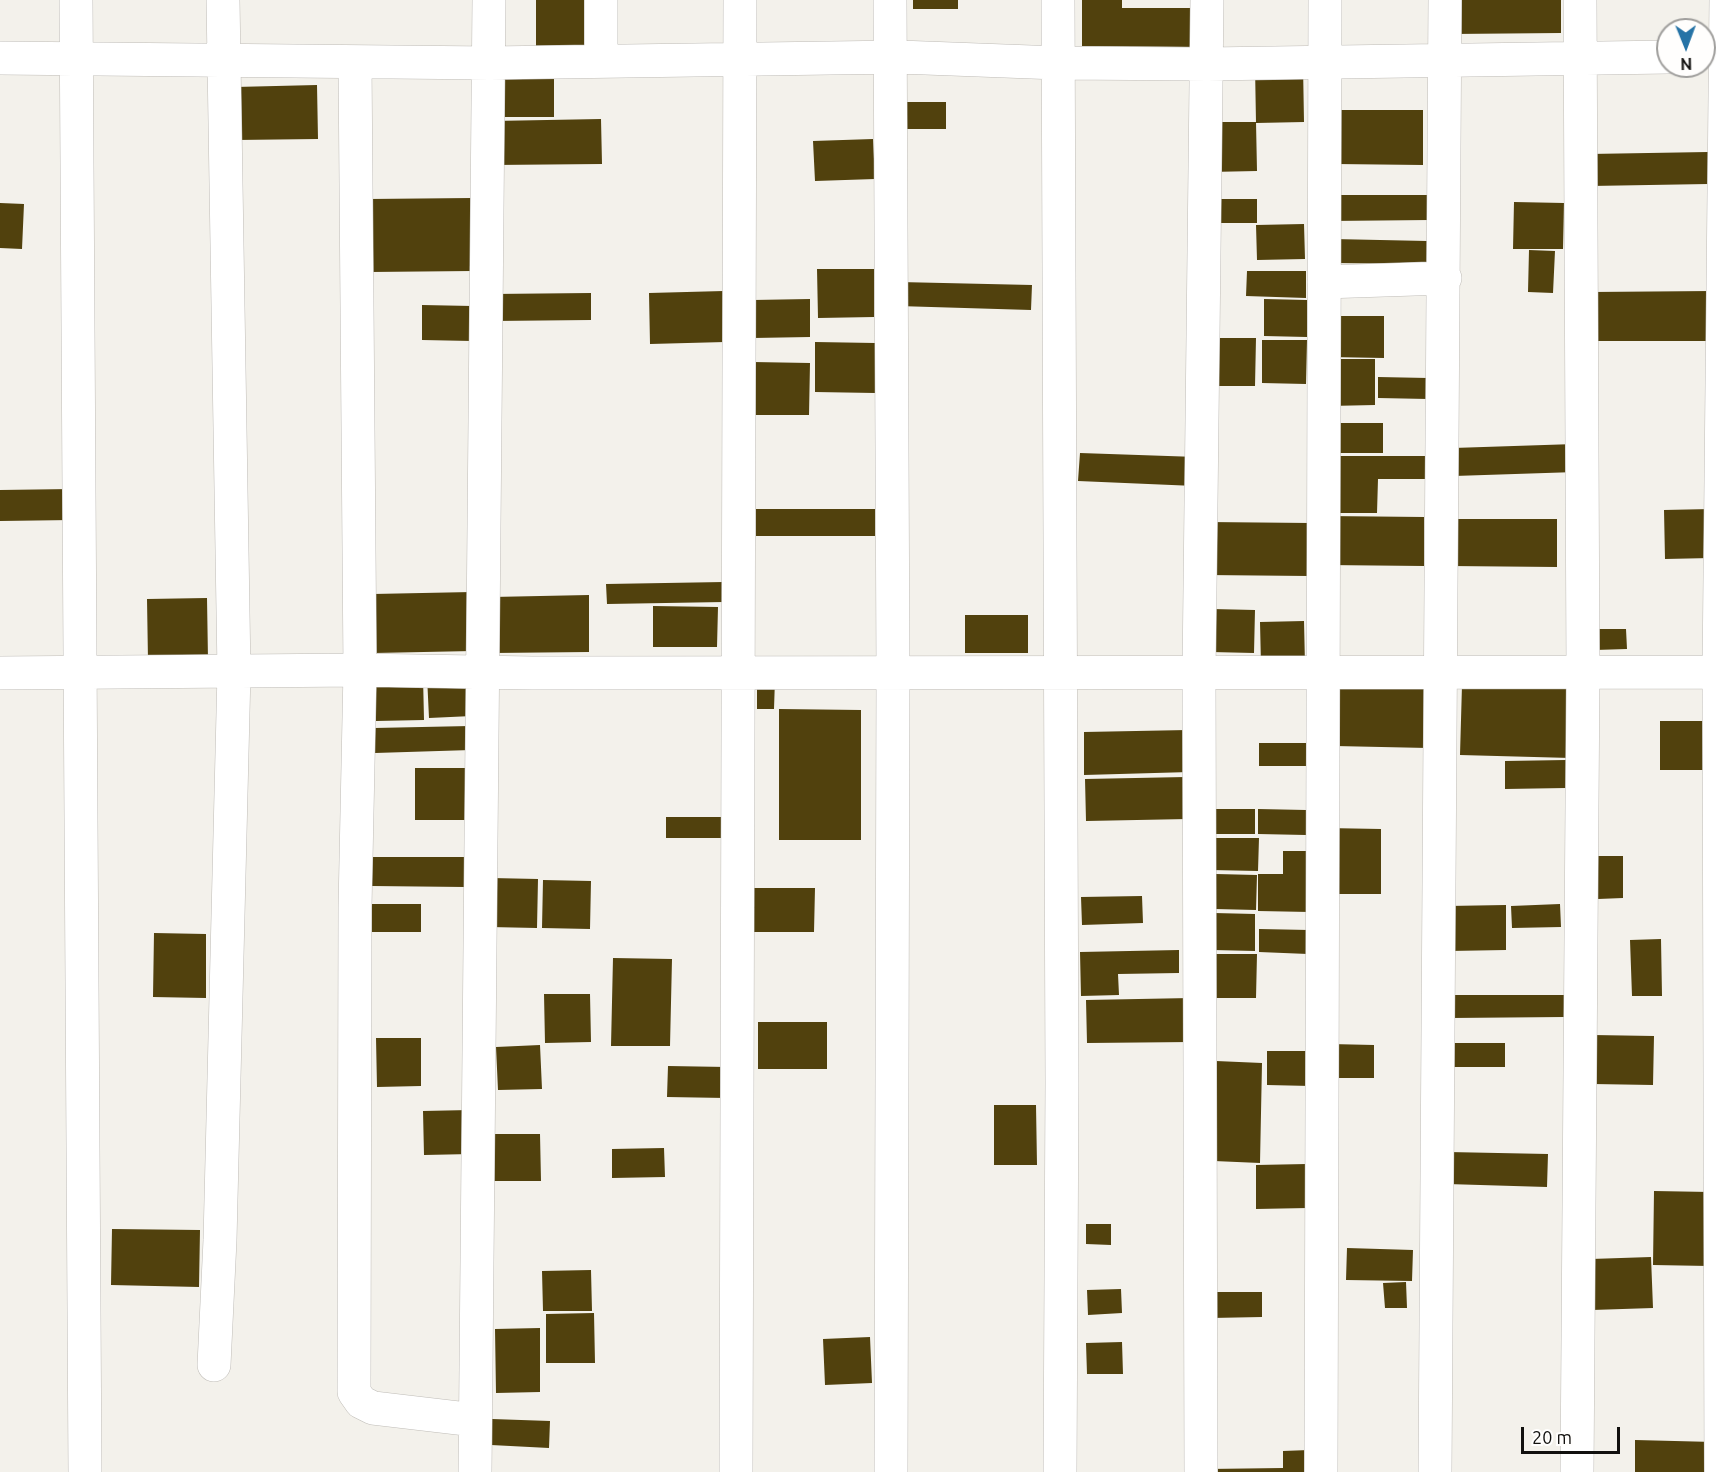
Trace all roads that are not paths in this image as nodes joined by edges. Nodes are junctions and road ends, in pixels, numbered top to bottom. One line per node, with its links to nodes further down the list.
1 (76, 0): 19 (street)
2 (223, 0): 22 (street)
3 (489, 0): 25 (street)
4 (601, 0): 21 (street)
5 (740, 0): 18 (street)
6 (890, 0): 14 (street)
7 (1058, 0): 26 (street)
8 (1207, 0): 27 (street)
9 (1325, 0): 23 (street)
10 (1445, 0): 20 (street)
11 (1580, 0): 17 (street)
12 (1726, 0): 13 (street)
13 (1721, 56): 40 (street)
14 (890, 57): 18 (street); 26 (street); 35 (street)
15 (1656, 57): 17 (street)
16 (0, 58): 19 (street)
17 (1580, 58): 20 (street); 39 (street)
18 (740, 59): 21 (street); 34 (street)
19 (76, 60): 22 (street); 31 (street)
20 (1446, 60): 23 (street); 28 (street)
21 (601, 61): 25 (street)
22 (223, 62): 24 (street); 32 (street)
23 (1325, 62): 27 (street); 29 (street)
24 (355, 63): 25 (street); 30 (street)
25 (490, 63): 33 (street)
26 (1058, 63): 27 (street); 36 (street)
27 (1208, 64): 37 (street)
28 (1444, 278): 29 (street); 42 (street)
29 (1324, 282): 38 (street)
30 (360, 670): 32 (street); 33 (street); 44 (street)
31 (79, 672): 32 (street); 41 (street); 45 (street)
32 (234, 672): 43 (street)
33 (482, 672): 34 (street); 44 (street)
34 (737, 672): 35 (street); 47 (street)
35 (893, 672): 36 (street); 48 (street)
36 (1061, 672): 37 (street); 49 (street)
37 (1199, 672): 38 (street); 50 (street)
38 (1323, 672): 42 (street); 51 (street)
39 (1583, 672): 40 (street); 42 (street); 53 (street)
40 (1727, 672): 54 (street)
41 (0, 673)
42 (1442, 673): 52 (street)
43 (214, 1365)
44 (475, 1420): 46 (street)
45 (85, 1472)
46 (475, 1472)
47 (736, 1472)
48 (891, 1472)
49 (1060, 1472)
50 (1201, 1472)
51 (1321, 1472)
52 (1435, 1472)
53 (1577, 1472)
54 (1721, 1472)

